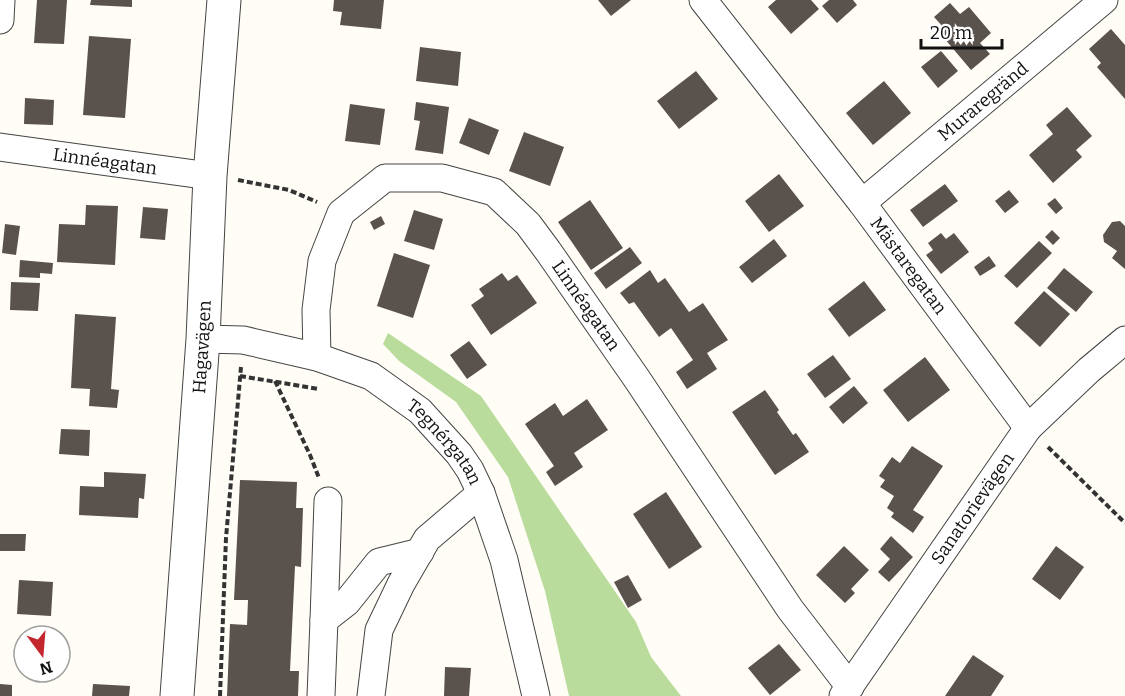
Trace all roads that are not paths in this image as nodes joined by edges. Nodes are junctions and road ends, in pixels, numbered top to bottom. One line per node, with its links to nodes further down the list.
1 (1, 0): 5 (street)
2 (224, 0): 7 (street, Hagavägen)
3 (703, 0): 8 (street, Mästaregatan)
4 (1104, 0): 8 (street, Muraregränd)
5 (0, 20)
6 (0, 147): 7 (street, Linnéagatan)
7 (210, 176): 9 (street, Hagavägen)
8 (862, 204): 12 (street, Mästaregatan)
9 (203, 339): 11 (street, Tegnérgatan); 18 (street, Hagavägen)
10 (1125, 340): 12 (street, Sanatorievägen)
11 (317, 357): 13 (street, Tegnérgatan); 17 (street, Linnéagatan)
12 (1028, 428): 17 (street, Sanatorievägen)
13 (481, 493): 15 (street); 21 (street, Tegnérgatan)
14 (328, 501): 16 (street)
15 (420, 552): 16 (street); 20 (street)
16 (324, 620): 19 (street)
17 (847, 692)
18 (177, 696)
19 (321, 696)
20 (371, 696)
21 (536, 696)

